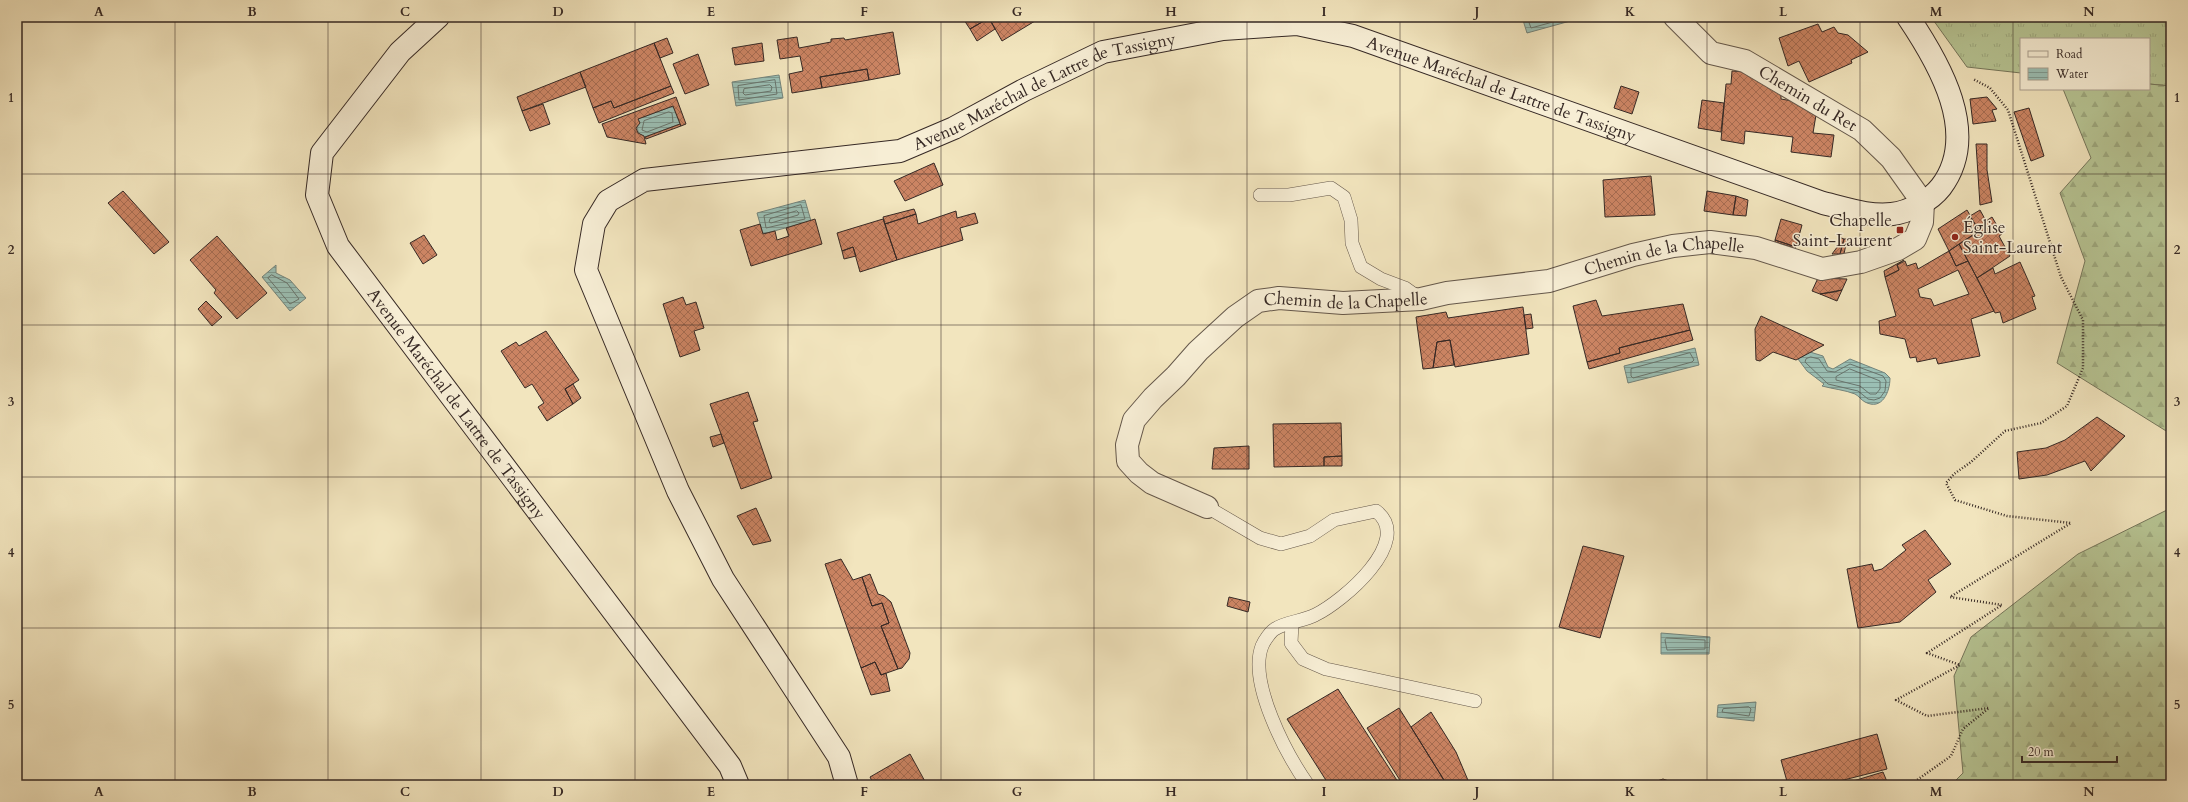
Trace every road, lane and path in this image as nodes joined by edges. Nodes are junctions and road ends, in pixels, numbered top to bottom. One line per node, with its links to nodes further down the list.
1 (438, 17): 11 (street, Avenue Maréchal de Lattre de Tassigny)
2 (1675, 17): 6 (street, Chemin du Ret)
3 (1908, 17): 4 (street, Avenue Maréchal de Lattre de Tassigny)
4 (1940, 71): 6 (street, Avenue Maréchal de Lattre de Tassigny); 14 (path)
5 (1260, 195): 7 (lane)
6 (1923, 203): 7 (street, Chemin de la Chapelle); 12 (street, Avenue Maréchal de Lattre de Tassigny)
7 (1421, 299): 8 (street, Chemin de la Chapelle)
8 (1207, 507): 9 (lane, Chemin de la Chapelle)
9 (1292, 624): 10 (lane); 13 (lane, Chemin de la Chapelle)
10 (1475, 701)
11 (738, 785)
12 (847, 785)
13 (1308, 785)
14 (1910, 785)

